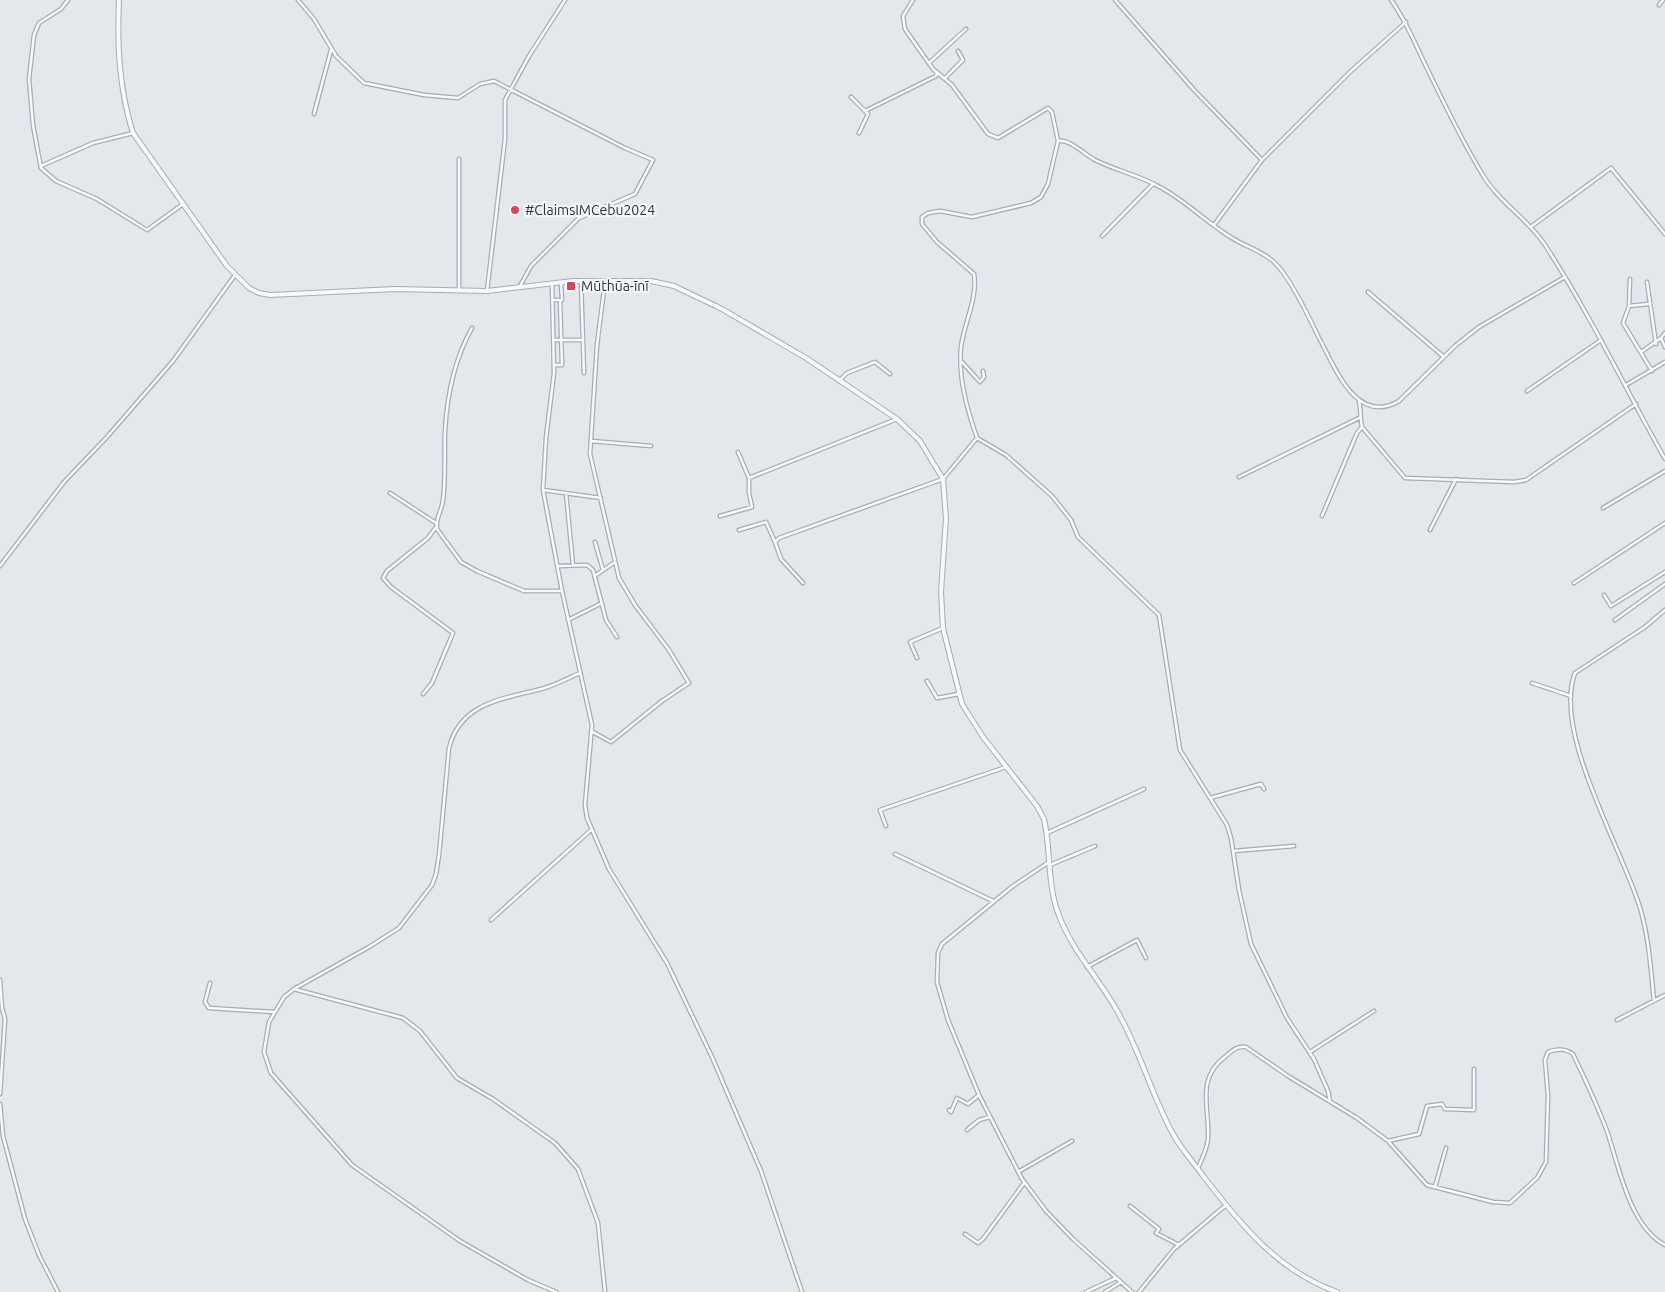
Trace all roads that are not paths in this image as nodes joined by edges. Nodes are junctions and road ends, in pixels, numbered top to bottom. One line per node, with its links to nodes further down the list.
1 (68, 0): 26 (street)
2 (119, 0): 21 (street)
3 (298, 0): 12 (street)
4 (565, 0): 17 (street)
5 (913, 0): 14 (street)
6 (1115, 0): 25 (street)
7 (1391, 0): 10 (street)
8 (1662, 0): 9 (street)
9 (1659, 5)
10 (1406, 22): 25 (street); 30 (street)
11 (966, 29): 14 (street)
12 (331, 50): 17 (street); 20 (street)
13 (958, 51): 16 (street)
14 (929, 63): 15 (street)
15 (937, 72): 16 (street); 19 (street)
16 (945, 78): 23 (street)
17 (510, 89): 41 (street); 43 (street)
18 (850, 97): 19 (street)
19 (865, 111): 22 (street)
20 (314, 114)
21 (133, 133): 26 (street); 28 (street)
22 (859, 133)
23 (1058, 141): 27 (street); 60 (street)
24 (459, 159): 42 (street)
25 (1262, 160): 29 (street)
26 (41, 166): 28 (street)
27 (1153, 184): 29 (street); 32 (street)
28 (184, 203): 33 (street)
29 (1214, 225): 70 (street)
30 (1531, 226): 31 (street); 34 (street)
31 (1665, 234)
32 (1102, 236)
33 (235, 275): 42 (street); 100 (street)
34 (1564, 277): 55 (street); 59 (street)
35 (1630, 279): 48 (street)
36 (605, 280): 37 (street); 67 (street); 76 (street)
37 (581, 281): 39 (street); 54 (street)
38 (552, 282): 39 (street); 41 (street); 45 (street)
39 (560, 282): 46 (street)
40 (1646, 282): 47 (street)
41 (520, 286): 43 (street)
42 (459, 291): 43 (street)
43 (487, 291)
44 (1368, 292): 59 (street)
45 (553, 300): 46 (street); 52 (street)
46 (560, 300): 53 (street)
47 (1648, 304): 48 (street); 56 (street)
48 (1629, 306): 58 (street)
49 (472, 328): 93 (street)
50 (1665, 333): 51 (street)
51 (1661, 338): 56 (street); 57 (street)
52 (554, 340): 53 (street); 62 (street)
53 (562, 340): 54 (street); 62 (street)
54 (583, 340): 65 (street)
55 (1602, 340): 68 (street); 69 (street)
56 (1656, 344): 58 (street)
57 (1665, 347)
58 (1641, 352): 64 (street)
59 (1444, 357): 70 (street)
60 (961, 361): 63 (street); 75 (street)
61 (1665, 362): 64 (street)
62 (554, 365): 85 (street)
63 (983, 371)
64 (1652, 371): 68 (street)
65 (584, 373)
66 (890, 374): 67 (street)
67 (839, 381): 73 (street)
68 (1626, 385): 71 (street)
69 (1527, 391)
70 (1359, 400): 72 (street)
71 (1636, 404): 79 (street); 84 (street)
72 (1359, 418): 74 (street); 81 (street)
73 (897, 419): 82 (street); 83 (street)
74 (1362, 427): 84 (street); 91 (street)
75 (977, 438): 83 (street); 127 (street)
76 (591, 441): 77 (street); 88 (street)
77 (651, 446)
78 (738, 452): 82 (street)
79 (1665, 459)
80 (1665, 471): 89 (street)
81 (1239, 477)
82 (749, 478): 90 (street)
83 (943, 479): 97 (street); 114 (street)
84 (1456, 479): 95 (street)
85 (543, 490): 87 (street); 101 (street)
86 (390, 493): 93 (street)
87 (566, 493): 88 (street); 99 (street)
88 (601, 498): 98 (street)
89 (1603, 508)
90 (720, 516)
91 (1322, 516)
92 (1665, 523): 106 (street)
93 (436, 525): 108 (street); 120 (street)
94 (739, 530): 97 (street)
95 (1430, 530)
96 (595, 542): 102 (street)
97 (775, 542): 105 (street)
98 (616, 562): 102 (street); 123 (street)
99 (573, 565): 101 (street); 104 (street)
100 (0, 566)
101 (559, 566): 108 (street)
102 (603, 570): 104 (street)
103 (1665, 572): 109 (street)
104 (596, 575): 110 (street)
105 (803, 583)
106 (1574, 583)
107 (1665, 584): 113 (street)
108 (562, 591): 112 (street)
109 (1604, 595)
110 (602, 603): 112 (street); 115 (street)
111 (1665, 610): 122 (street)
112 (568, 620): 117 (street)
113 (1614, 620)
114 (943, 628): 116 (street); 121 (street)
115 (617, 637)
116 (917, 658)
117 (580, 673): 123 (street); 142 (street)
118 (927, 681): 121 (street)
119 (1532, 683): 122 (street)
120 (423, 694)
121 (959, 694): 124 (street)
122 (1571, 696): 144 (street)
123 (592, 731): 129 (street)
124 (1006, 767): 128 (street); 130 (street)
125 (1264, 789): 127 (street)
126 (1144, 790): 130 (street)
127 (1210, 798): 133 (street)
128 (886, 826)
129 (592, 830): 137 (street); 174 (street)
130 (1047, 833): 135 (street)
131 (1095, 846): 135 (street)
132 (1294, 846): 133 (street)
133 (1234, 851): 148 (street)
134 (894, 854): 136 (street)
135 (1049, 863): 136 (street); 139 (street)
136 (994, 901): 151 (street)
137 (491, 920)
138 (1146, 958): 139 (street)
139 (1087, 967): 160 (street)
140 (0, 980): 150 (street)
141 (210, 983): 145 (street)
142 (294, 989): 145 (street); 173 (street)
143 (1665, 995): 144 (street)
144 (1654, 1001): 147 (street)
145 (274, 1012): 172 (street)
146 (1374, 1012): 148 (street)
147 (1618, 1020)
148 (1310, 1052): 152 (street)
149 (1474, 1069): 158 (street)
150 (0, 1094)
151 (979, 1094): 154 (street); 155 (street)
152 (1330, 1101): 158 (street); 160 (street)
153 (0, 1104): 171 (street)
154 (949, 1110)
155 (990, 1117): 156 (street); 161 (street)
156 (967, 1130)
157 (1072, 1140): 161 (street)
158 (1388, 1141): 163 (street)
159 (1446, 1148): 163 (street)
160 (1198, 1168): 164 (street)
161 (1018, 1172): 162 (street)
162 (1024, 1183): 166 (street); 169 (street)
163 (1435, 1187): 168 (street)
164 (1226, 1205): 167 (street); 179 (street)
165 (1130, 1206): 167 (street)
166 (965, 1234)
167 (1179, 1245): 178 (street)
168 (1665, 1245)
169 (1116, 1278): 170 (street); 175 (street)
170 (1121, 1282): 176 (street); 177 (street)
171 (58, 1292)
172 (556, 1292)
173 (605, 1292)
174 (802, 1292)
175 (1086, 1292)
176 (1105, 1292)
177 (1132, 1292)
178 (1139, 1292)
179 (1336, 1292)

